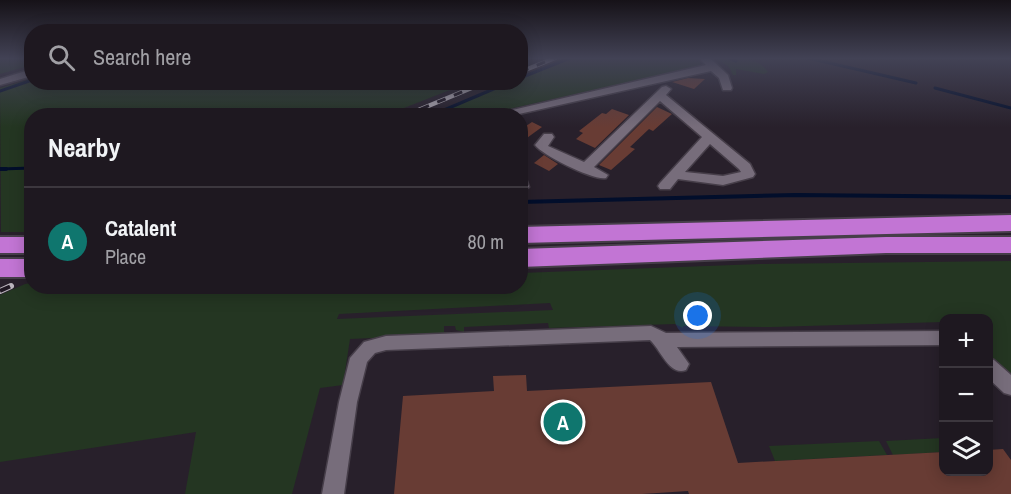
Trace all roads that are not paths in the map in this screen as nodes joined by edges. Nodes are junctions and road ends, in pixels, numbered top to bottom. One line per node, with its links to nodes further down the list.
1 (647, 81): 6 (street)
2 (676, 81): 5 (street)
3 (725, 81): 4 (street)
4 (727, 88)
5 (660, 95): 8 (street); 9 (street)
6 (527, 108)
7 (548, 137): 9 (street)
8 (709, 137): 10 (street); 10 (street)
9 (585, 168): 11 (street)
10 (675, 174): 12 (street)
11 (601, 176)
12 (665, 186)
13 (1011, 223): 14 (highway)
14 (528, 235)
15 (2, 245): 16 (highway)
16 (24, 245)
17 (1011, 245): 18 (highway)
18 (528, 258)
19 (0, 268): 20 (highway)
20 (24, 268)
21 (939, 338): 22 (street)
22 (662, 340): 23 (street); 26 (street)
23 (681, 364)
24 (990, 368): 25 (street)
25 (1011, 387)
26 (333, 494)

